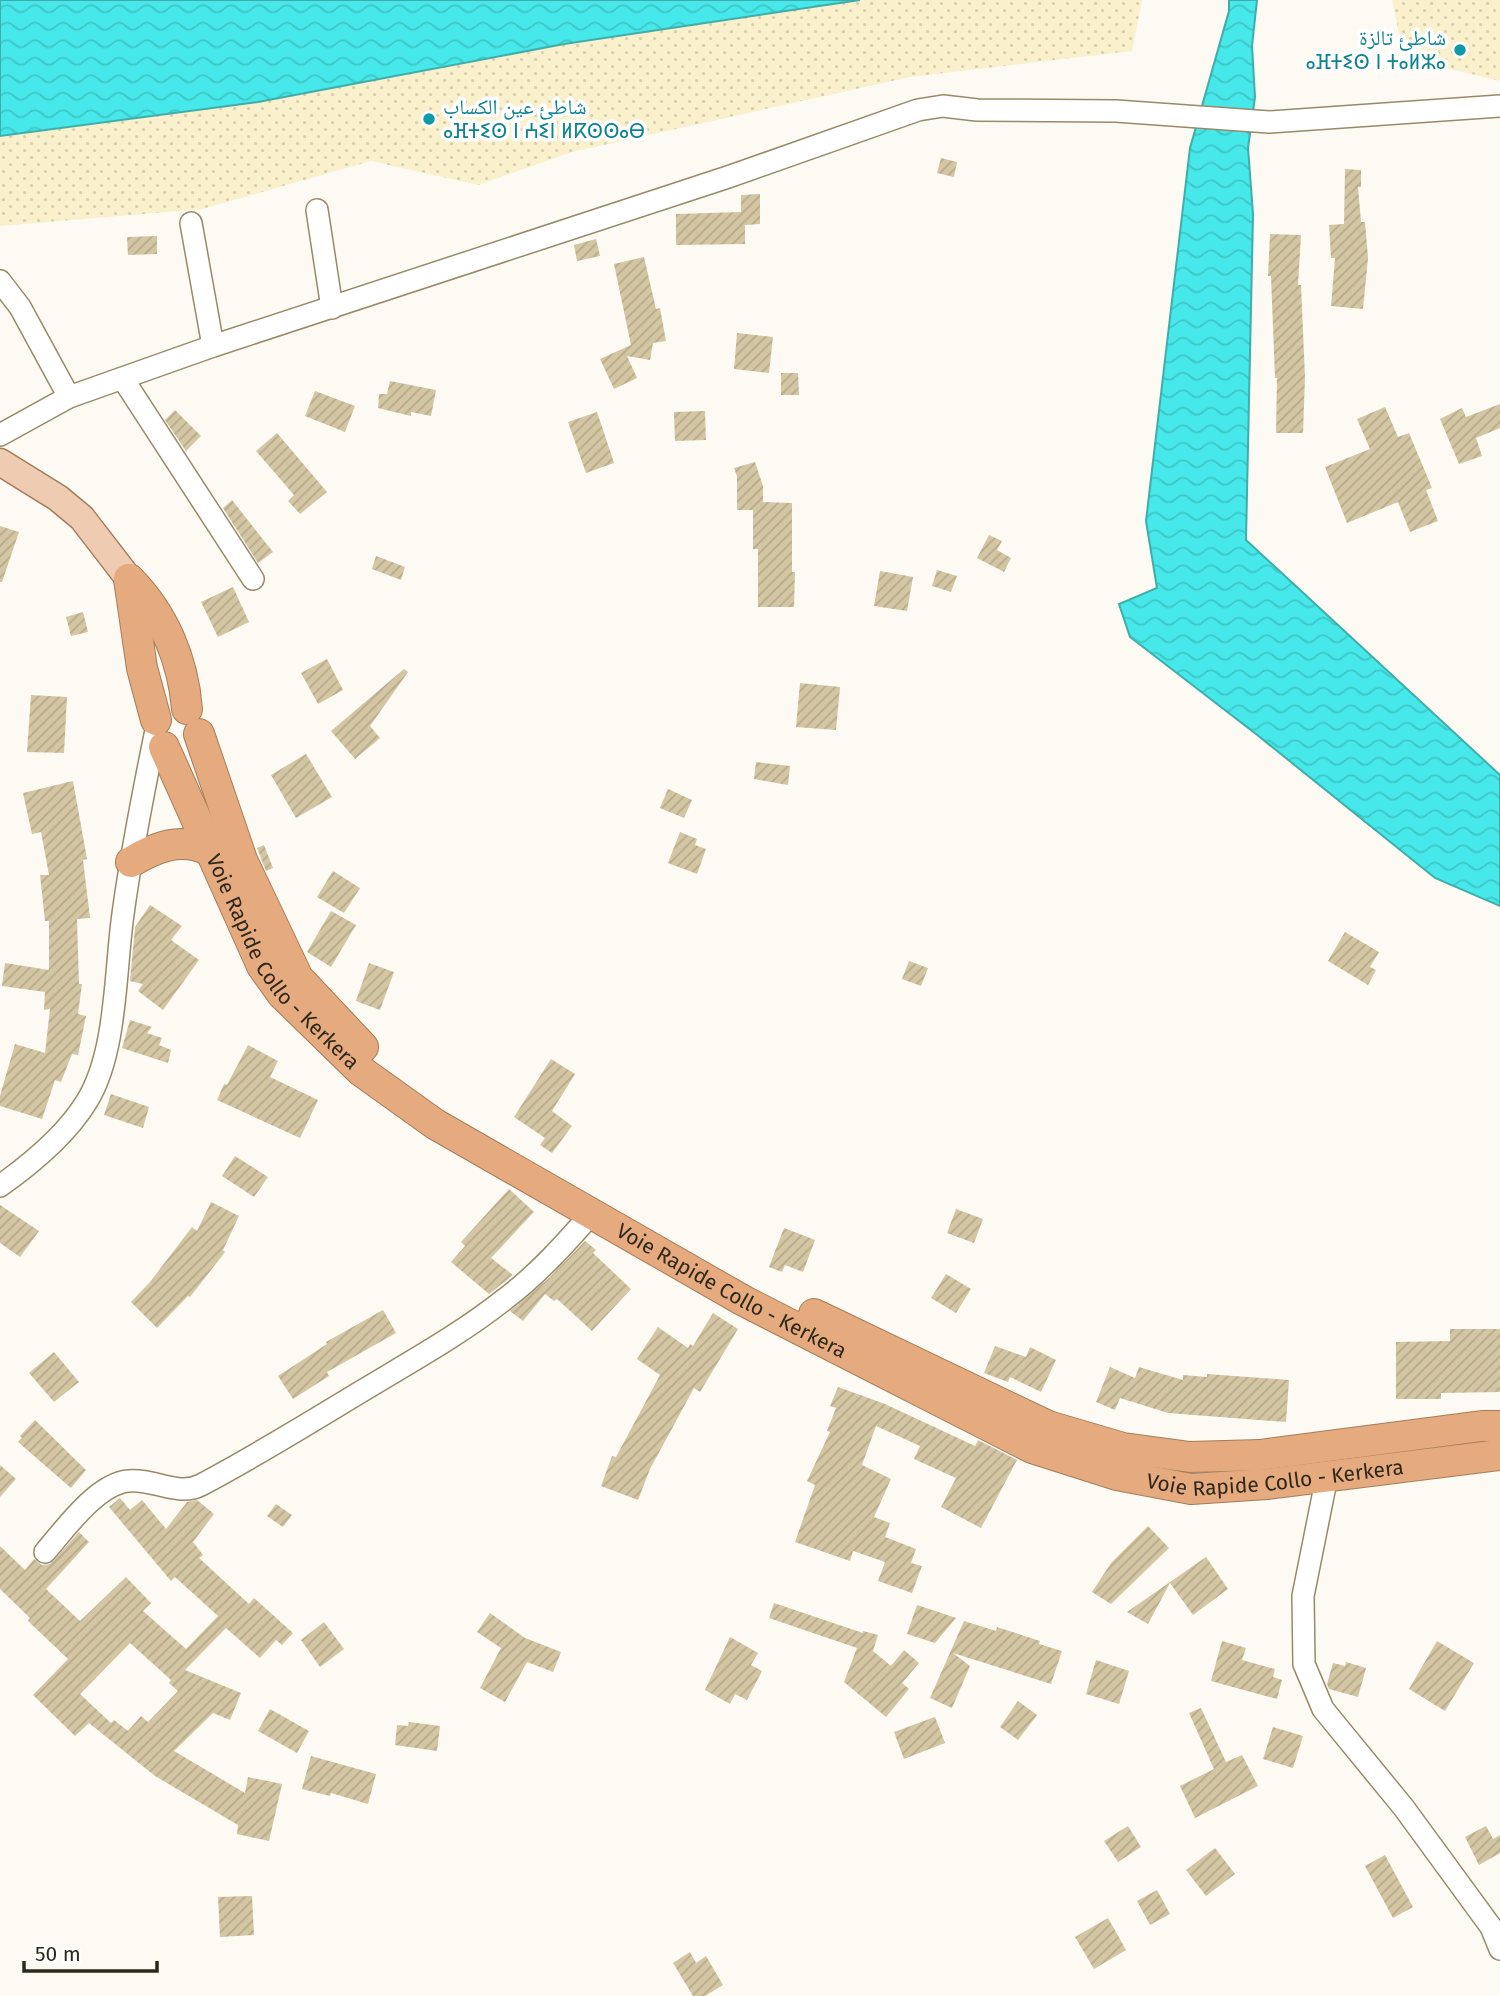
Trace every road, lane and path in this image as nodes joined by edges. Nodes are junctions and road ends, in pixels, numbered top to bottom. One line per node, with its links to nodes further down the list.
1 (1500, 106): 5 (street)
2 (317, 211): 5 (street)
3 (191, 223): 6 (street)
4 (0, 281): 8 (street)
5 (332, 308): 6 (street)
6 (213, 346): 7 (street)
7 (123, 379): 8 (street); 12 (street)
8 (69, 397): 9 (street)
9 (0, 435)
10 (0, 462): 11 (main road)
11 (129, 579): 13 (highway, Voie Rapide Collo - Kerkera); 14 (highway, Voie Rapide Collo - Kerkera)
12 (253, 579)
13 (193, 722): 14 (highway); 14 (highway); 19 (highway, Voie Rapide Collo - Kerkera)
14 (158, 734): 15 (highway, Voie Rapide Collo - Kerkera); 16 (street)
15 (208, 850): 16 (highway); 18 (highway, Voie Rapide Collo - Kerkera)
16 (131, 862): 17 (street)
17 (0, 1186)
18 (592, 1213): 21 (highway, Voie Rapide Collo - Kerkera); 22 (street)
19 (1500, 1426)
20 (1500, 1455): 21 (highway, Voie Rapide Collo - Kerkera)
21 (1327, 1476): 23 (street)
22 (45, 1552)
23 (1500, 1949)

